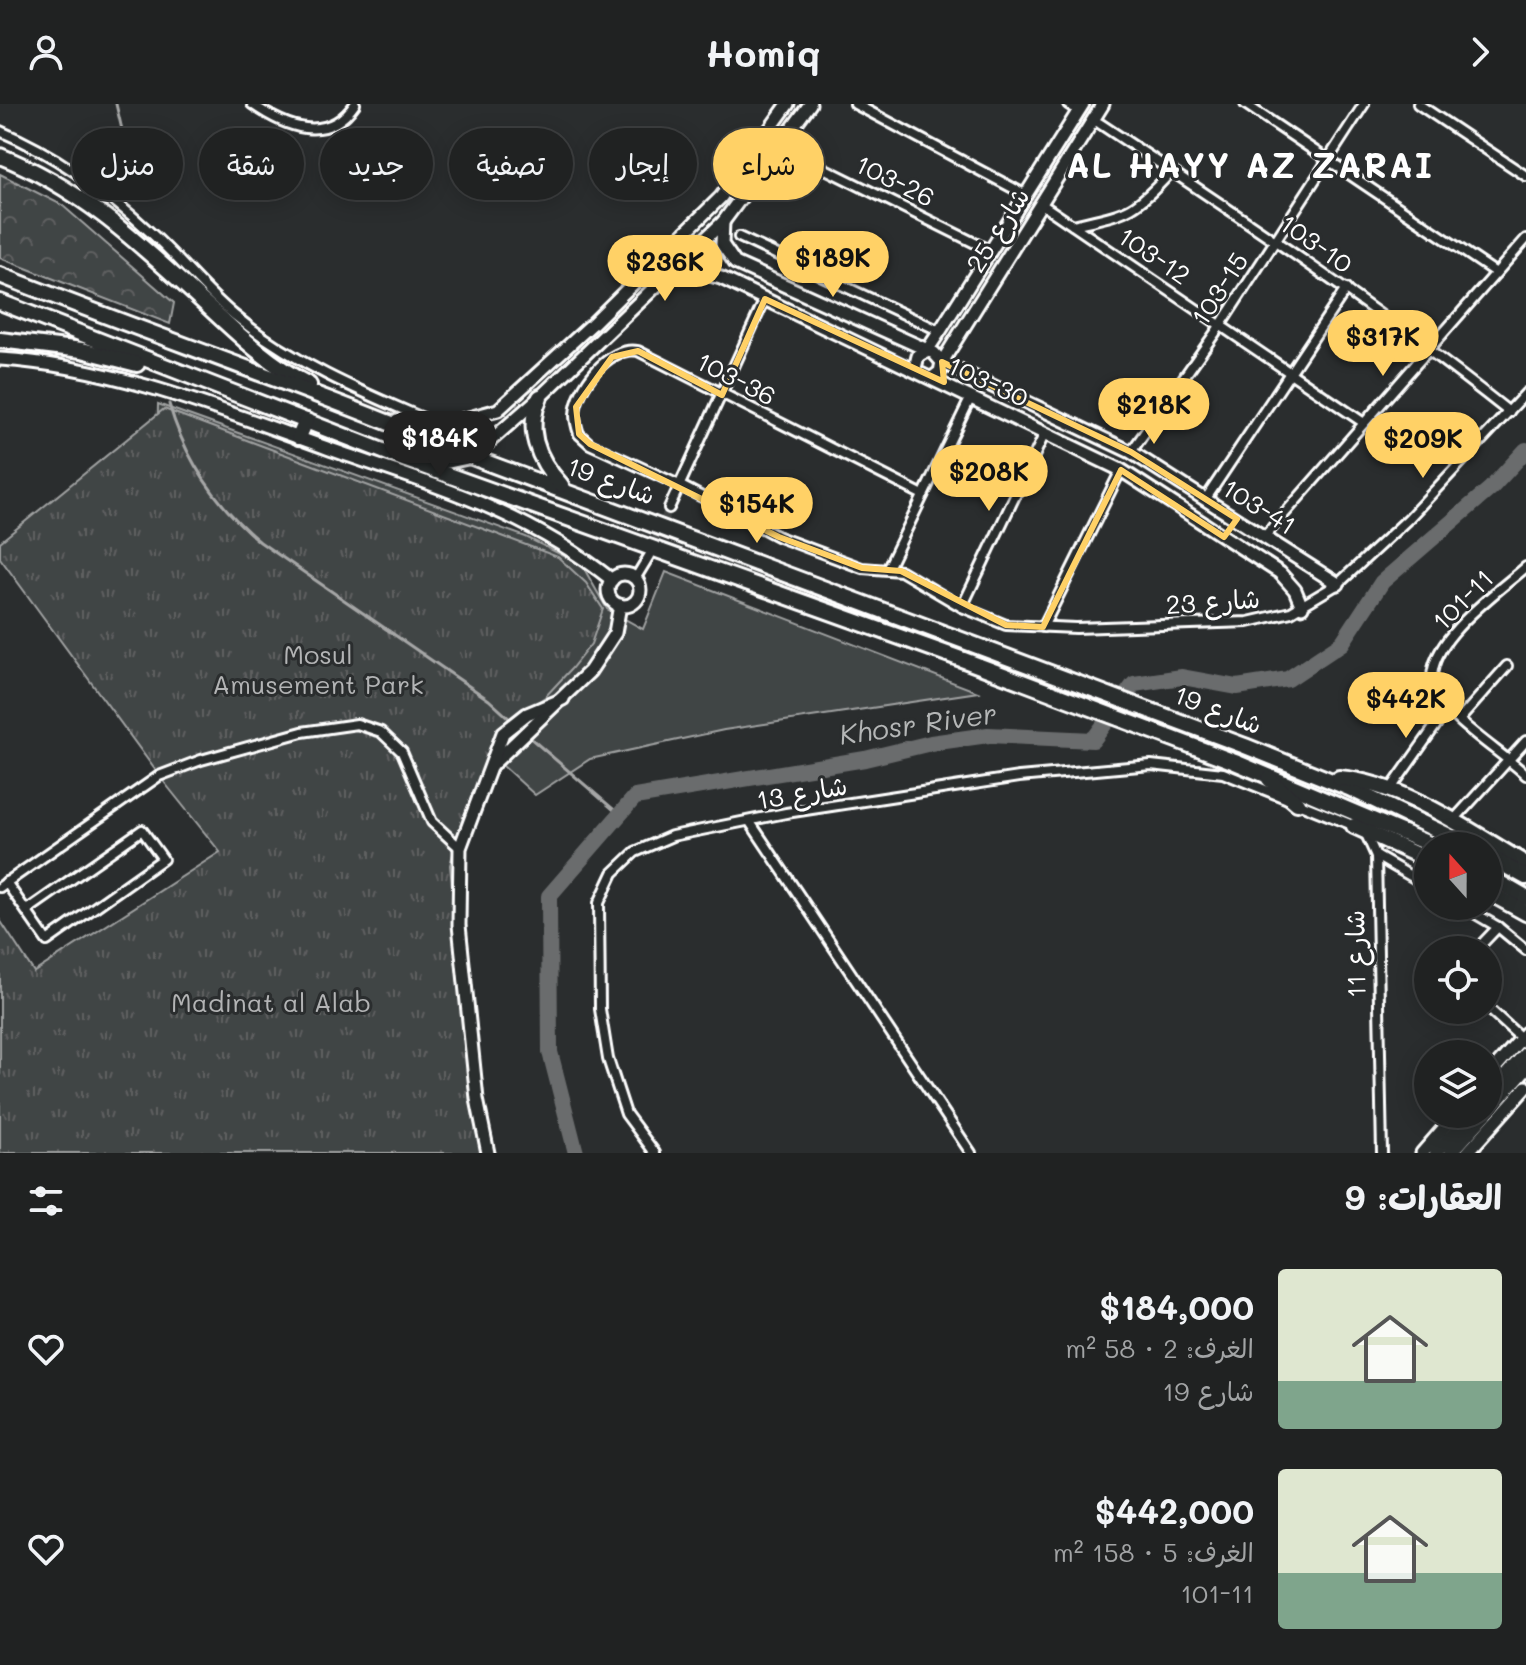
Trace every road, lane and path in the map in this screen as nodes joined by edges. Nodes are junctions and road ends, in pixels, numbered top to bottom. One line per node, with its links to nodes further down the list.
1 (252, 104): 2 (street)
2 (355, 104)
3 (788, 104): 51 (main road)
4 (810, 104): 13 (main road)
5 (855, 104): 20 (street)
6 (1068, 104): 11 (street)
7 (1103, 104): 12 (main road, شارع 25)
8 (1245, 104): 16 (street)
9 (1364, 104): 16 (street, 103-15)
10 (1418, 104): 19 (street)
11 (1081, 108): 20 (main road, شارع 25)
12 (1093, 119): 18 (street, 103-10); 22 (main road, شارع 25)
13 (794, 128)
14 (0, 131): 56 (street)
15 (0, 156): 50 (highway)
16 (1329, 159): 27 (street, 103-15); 29 (street)
17 (824, 168): 28 (street, 103-26)
18 (1172, 171): 24 (street); 27 (street, 103-10)
19 (1526, 176)
20 (1026, 195): 28 (main road, شارع 25)
21 (740, 200): 23 (main road)
22 (1040, 203): 24 (street, 103-12); 41 (main road, شارع 25)
23 (723, 222): 31 (main road); 39 (main road)
24 (1073, 225): 35 (street, 103-12)
25 (739, 237): 36 (street)
26 (1526, 239): 29 (street)
27 (1276, 240): 32 (street, 103-10); 35 (street, 103-15)
28 (991, 251): 36 (main road, شارع 25)
29 (1496, 273): 38 (street)
30 (0, 275): 50 (highway, شارع 19)
31 (669, 275): 33 (main road, 103-30); 48 (main road)
32 (1346, 289): 38 (street, 103-10); 43 (street)
33 (765, 299): 42 (main road, 103-30); 47 (street)
34 (0, 302): 45 (highway, شارع 19)
35 (1220, 326): 43 (street, 103-12); 61 (street, 103-15)
36 (940, 331): 39 (main road, شارع 25)
37 (0, 340): 45 (highway)
38 (1430, 349): 52 (street, 103-10); 55 (street)
39 (926, 352): 41 (main road); 42 (main road, شارع 25)
40 (0, 359): 60 (main road)
41 (942, 362): 44 (main road, شارع 25); 61 (main road, 103-41)
42 (915, 368): 44 (main road, 103-30)
43 (1292, 374): 55 (street, 103-12); 68 (street)
44 (932, 378): 49 (main road, 103-30)
45 (198, 379): 54 (highway, شارع 19)
46 (1526, 393): 52 (street, شارع 23)
47 (722, 395): 59 (street, 103-36); 65 (street); 67 (street, 103-36)
48 (540, 397): 57 (main road); 66 (highway)
49 (970, 399): 58 (main road, 103-30); 67 (street)
50 (348, 405): 53 (highway, شارع 19)
51 (498, 410): 56 (main road); 57 (main road)
52 (1509, 412): 78 (street, شارع 23)
53 (385, 418): 56 (main road); 62 (highway, شارع 19)
54 (306, 421): 60 (highway); 63 (highway, شارع 19)
55 (1364, 423): 72 (street)
56 (440, 426)
57 (509, 426): 62 (main road)
58 (1045, 433): 64 (main road, 103-30); 80 (street)
59 (579, 434): 65 (street, شارع 23)
60 (299, 437): 77 (main road)
61 (1131, 452): 68 (main road, 103-41)
62 (472, 457): 63 (main road); 66 (highway, شارع 19)
63 (406, 460): 90 (highway, شارع 19)
64 (1121, 470): 71 (main road, 103-30); 82 (street)
65 (679, 485): 69 (street); 75 (street, شارع 23)
66 (564, 489): 91 (highway, شارع 19)
67 (923, 495): 75 (street)
68 (1205, 500): 70 (main road, 103-41)
69 (669, 508)
70 (1237, 519): 71 (main road); 72 (main road, 103-41)
71 (1224, 537): 81 (main road, 103-30)
72 (1264, 537): 78 (main road, 103-41)
73 (649, 556): 76 (street)
74 (1526, 567): 85 (street, 101-11)
75 (888, 568): 80 (street, شارع 23)
76 (635, 579): 77 (main road); 79 (main road)
77 (612, 580): 79 (main road)
78 (1338, 584): 81 (street, شارع 23)
79 (620, 605): 84 (main road)
80 (962, 607): 82 (street, شارع 23)
81 (1302, 607): 82 (street, شارع 23)
82 (1043, 627)
83 (1507, 666): 86 (street)
84 (563, 699): 89 (main road); 89 (main road)
85 (1448, 708): 86 (street); 93 (street)
86 (1460, 719): 88 (street)
87 (1526, 741): 88 (street)
88 (1510, 760): 92 (street); 96 (street)
89 (493, 766): 100 (main road)
90 (1255, 769): 94 (highway); 99 (highway, شارع 19)
91 (1313, 774): 93 (highway); 98 (highway, شارع 19)
92 (1526, 775)
93 (1390, 790): 96 (highway)
94 (1297, 803): 95 (street, شارع 13); 97 (street)
95 (750, 822): 129 (street, شارع 13); 130 (street)
96 (1452, 822): 104 (highway)
97 (1354, 826): 101 (highway); 102 (street)
98 (1442, 832)
99 (1414, 837)
100 (460, 848): 107 (street); 128 (main road)
101 (1414, 854)
102 (1376, 856): 106 (street); 131 (street, شارع 11)
103 (1502, 864): 105 (highway)
104 (1526, 864)
105 (1526, 877)
106 (1414, 878)
107 (3, 884): 111 (street)
108 (1502, 884): 109 (highway)
109 (1526, 898)
110 (1502, 900): 112 (highway)
111 (26, 911): 111 (street)
112 (1526, 913)
113 (1486, 920): 114 (street)
114 (1498, 927): 115 (street); 116 (street)
115 (1489, 936)
116 (1526, 950)
117 (1502, 1019): 118 (street)
118 (1523, 1036): 120 (main road)
119 (1526, 1053): 122 (main road)
120 (1502, 1060)
121 (1526, 1068): 124 (main road)
122 (1502, 1080)
123 (1526, 1087): 135 (main road)
124 (1502, 1096)
125 (1444, 1128): 132 (main road)
126 (1458, 1128): 133 (main road)
127 (1474, 1128): 134 (main road)
128 (488, 1153)
129 (655, 1153)
130 (971, 1153)
131 (1382, 1153)
132 (1422, 1153)
133 (1436, 1153)
134 (1451, 1153)
135 (1467, 1153)

